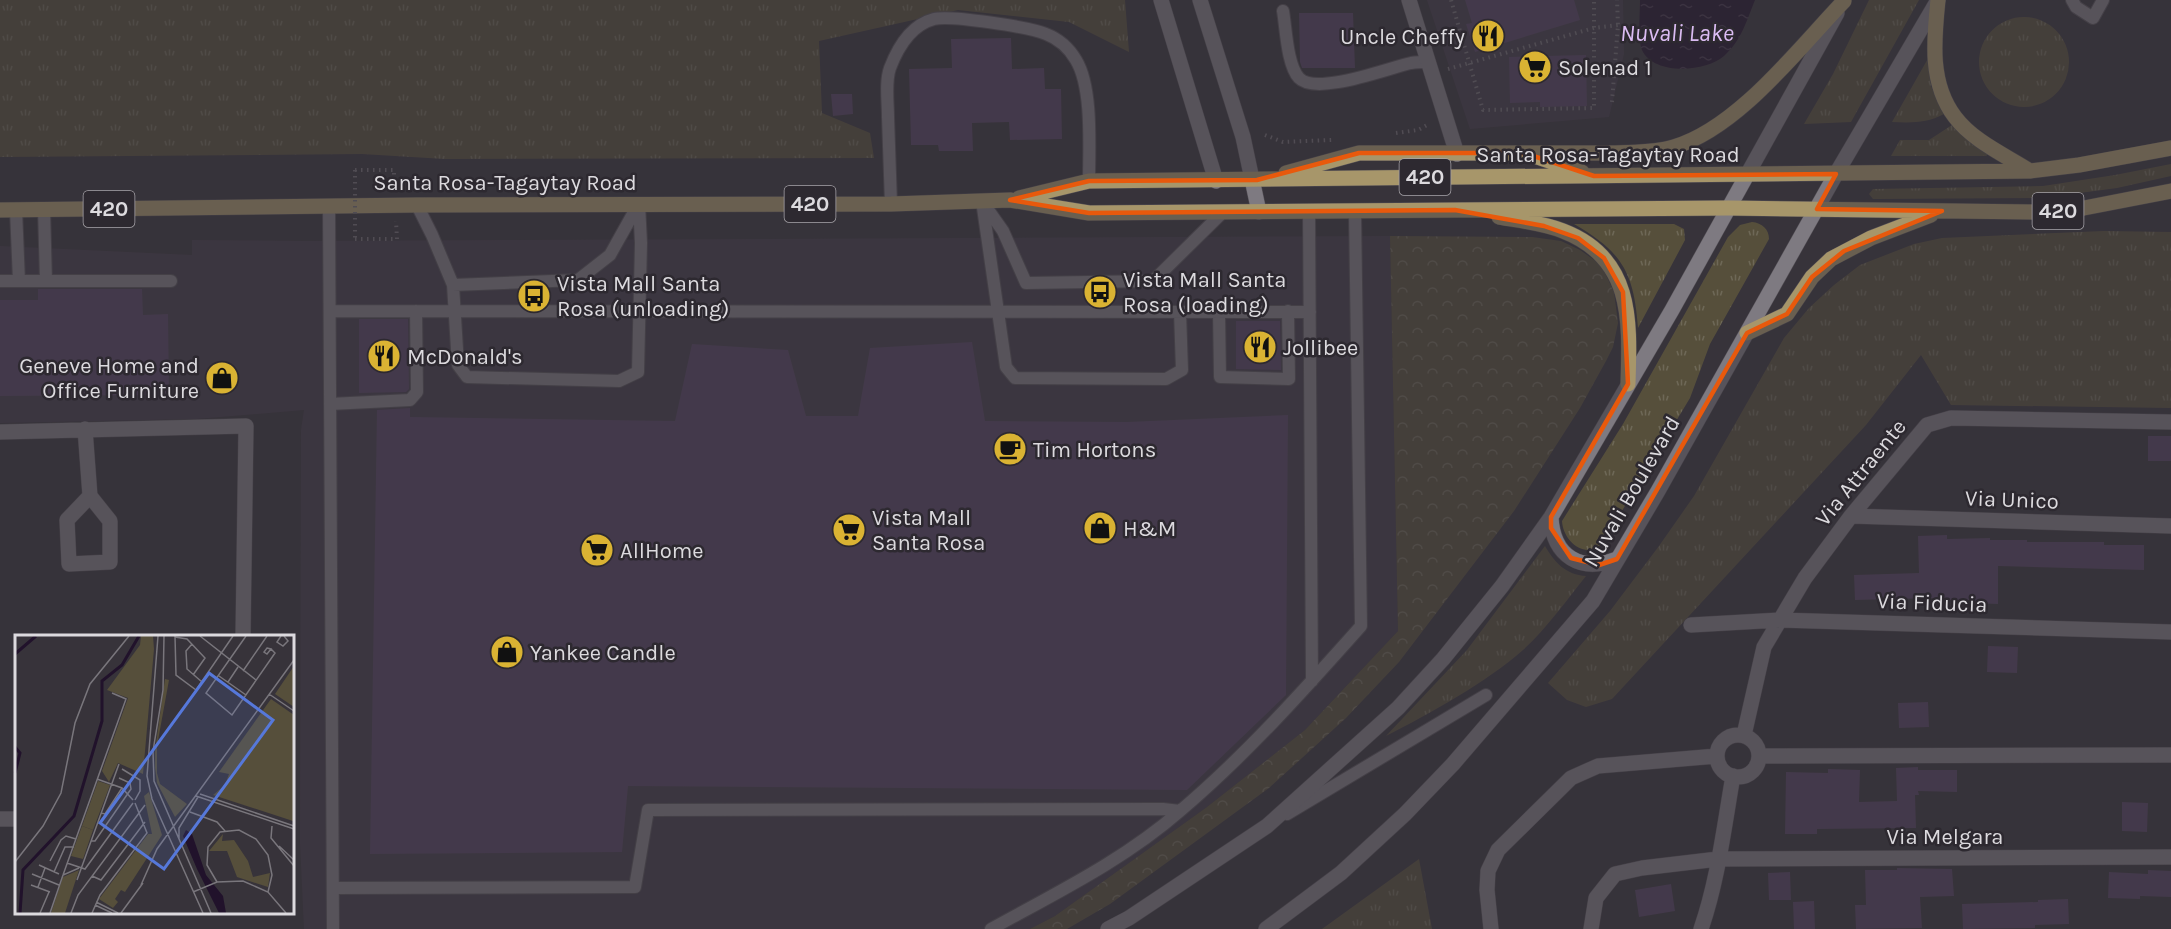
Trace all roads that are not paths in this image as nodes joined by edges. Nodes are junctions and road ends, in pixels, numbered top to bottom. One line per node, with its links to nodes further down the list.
1 (1161, 0): 19 (street)
2 (1200, 0): 17 (street)
3 (1409, 0): 9 (street)
4 (1844, 0): 11 (main road); 16 (street)
5 (1938, 0): 13 (main road); 14 (street, Nuvali Boulevard)
6 (2072, 0): 7 (lane)
7 (2103, 0)
8 (1283, 11): 9 (lane)
9 (1431, 67): 12 (street)
10 (2171, 148): 13 (main road, Santa Rosa-Tagaytay Road / 420)
11 (1524, 153): 12 (main road); 15 (main road)
12 (1457, 154): 17 (main road)
13 (2030, 171): 14 (main road, Santa Rosa-Tagaytay Road / 420)
14 (1836, 174): 16 (main road, Santa Rosa-Tagaytay Road / 420); 29 (street, Nuvali Boulevard)
15 (1594, 176): 16 (main road, Santa Rosa-Tagaytay Road / 420); 17 (main road, Santa Rosa-Tagaytay Road / 420)
16 (1747, 176): 27 (street)
17 (1254, 180): 19 (main road, Santa Rosa-Tagaytay Road / 420); 33 (street)
18 (1089, 181): 19 (main road, Santa Rosa-Tagaytay Road / 420); 21 (main road, Santa Rosa-Tagaytay Road / 420); 24 (lane)
19 (1216, 181)
20 (2171, 191): 36 (main road, Santa Rosa-Tagaytay Road / 420)
21 (1010, 200): 22 (main road, Santa Rosa-Tagaytay Road / 420); 32 (main road, Santa Rosa-Tagaytay Road / 420)
22 (982, 201): 24 (main road, Santa Rosa-Tagaytay Road / 420); 32 (lane); 46 (lane)
23 (639, 204): 24 (main road, Santa Rosa-Tagaytay Road / 420); 25 (main road, Santa Rosa-Tagaytay Road / 420); 41 (lane); 45 (lane)
24 (891, 204)
25 (417, 205): 26 (main road, Santa Rosa-Tagaytay Road / 420); 41 (lane)
26 (329, 207): 28 (main road, Santa Rosa-Tagaytay Road / 420); 42 (lane)
27 (1728, 208): 29 (main road, Santa Rosa-Tagaytay Road / 420); 31 (main road, Santa Rosa-Tagaytay Road / 420); 52 (street)
28 (44, 209): 30 (main road, Santa Rosa-Tagaytay Road / 420); 39 (lane)
29 (1817, 209): 36 (main road, Santa Rosa-Tagaytay Road / 420); 51 (street, Nuvali Boulevard)
30 (8, 210): 38 (lane)
31 (1455, 210): 35 (main road, Santa Rosa-Tagaytay Road / 420); 52 (main road)
32 (1223, 212): 33 (main road, Santa Rosa-Tagaytay Road / 420)
33 (1258, 212): 34 (main road, Santa Rosa-Tagaytay Road / 420)
34 (1309, 212): 35 (main road, Santa Rosa-Tagaytay Road / 420); 50 (lane)
35 (1355, 212): 66 (lane)
36 (1942, 212): 51 (main road)
37 (0, 281): 38 (lane)
38 (19, 281): 39 (lane)
39 (46, 281): 40 (lane)
40 (171, 281)
41 (453, 285): 44 (lane)
42 (330, 311): 43 (lane); 53 (lane)
43 (417, 311): 44 (lane); 53 (lane)
44 (454, 311): 45 (lane); 45 (lane)
45 (639, 311): 46 (lane)
46 (998, 311): 48 (lane); 48 (lane)
47 (1288, 311): 49 (lane); 49 (lane); 50 (lane)
48 (1180, 312): 49 (lane)
49 (1219, 312)
50 (1310, 312): 66 (lane)
51 (1747, 333): 61 (street, Nuvali Boulevard)
52 (1628, 384): 59 (street)
53 (330, 404): 77 (lane)
54 (2171, 422): 58 (street, Via Attraente)
55 (85, 429): 56 (street); 57 (street); 65 (street)
56 (0, 432)
57 (90, 496): 57 (street)
58 (1851, 516): 60 (street, Via Unico); 62 (street, Via Attraente)
59 (1551, 517): 61 (street); 74 (street)
60 (2171, 526)
61 (1617, 560): 81 (street, Nuvali Boulevard)
62 (1780, 620): 63 (street, Via Fiducia); 64 (street, Via Fiducia); 68 (street, Via Attraente)
63 (1691, 625)
64 (2171, 632)
65 (243, 635)
66 (1312, 681): 73 (lane)
67 (1486, 695): 74 (lane)
68 (1744, 735): 70 (street); 71 (street)
69 (2171, 755): 71 (street)
70 (1717, 756): 72 (street); 82 (street)
71 (1760, 756): 72 (street)
72 (1733, 776): 76 (street)
73 (1180, 811): 77 (lane); 79 (lane)
74 (1268, 826): 80 (street)
75 (2171, 857): 76 (street, Via Melgara)
76 (1718, 859): 83 (street, Via Melgara); 84 (street)
77 (333, 888): 78 (lane)
78 (333, 929)
79 (991, 929)
80 (1108, 929)
81 (1266, 929)
82 (1491, 929)
83 (1591, 929)
84 (1701, 929)

